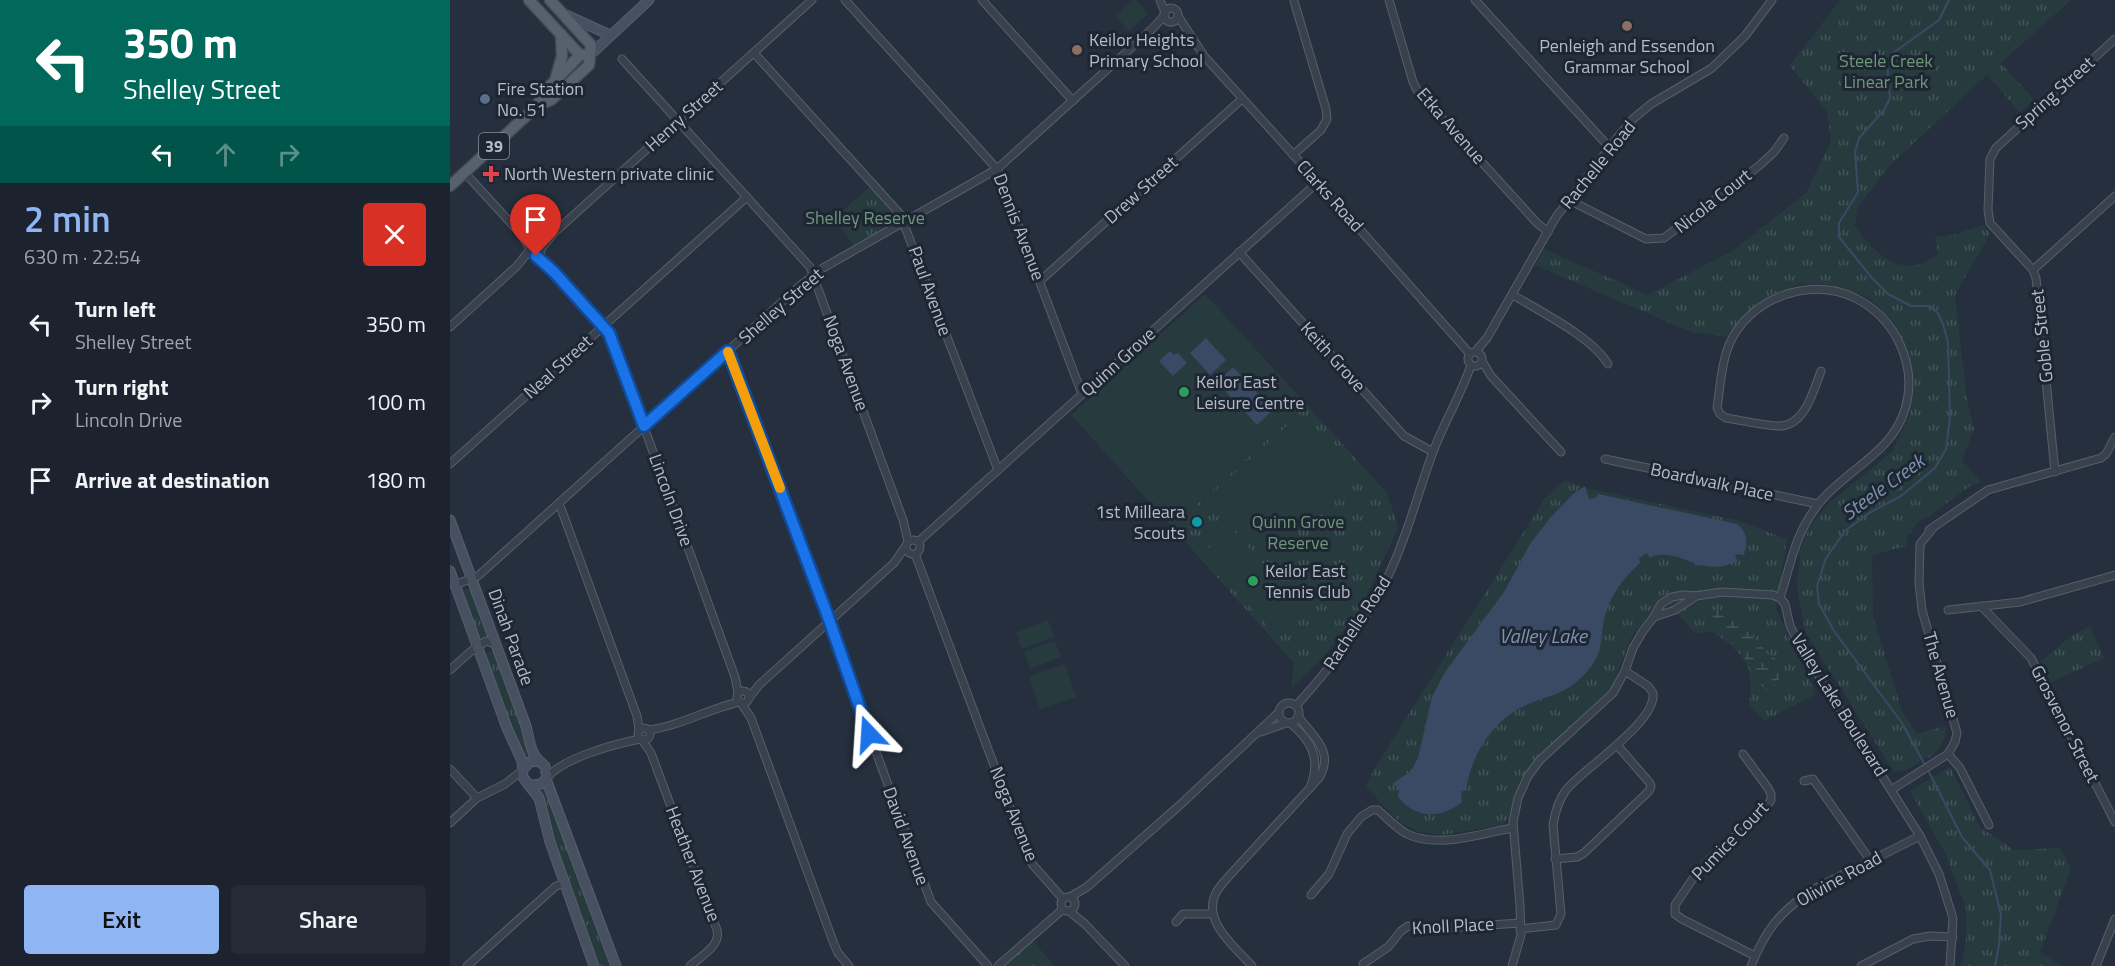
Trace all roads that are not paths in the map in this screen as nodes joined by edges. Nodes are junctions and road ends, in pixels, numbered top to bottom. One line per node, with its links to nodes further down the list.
1 (529, 0): 14 (main road)
2 (550, 0): 12 (main road)
3 (649, 0): 15 (street)
4 (812, 0): 18 (street, Henry Street)
5 (982, 0): 23 (street)
6 (1161, 0): 13 (street, Clarks Road)
7 (1389, 0): 38 (street, Etka Avenue)
8 (1475, 0): 27 (street)
9 (1772, 0): 27 (street, Rachelle Road)
10 (844, 1): 30 (street, Dennis Avenue)
11 (1294, 1): 29 (street)
12 (562, 13): 15 (street); 19 (main road)
13 (1169, 16): 16 (street, Clarks Road); 16 (street, Clarks Road); 23 (street, Shelley Street)
14 (561, 34): 19 (main road); 21 (main road, 39)
15 (610, 35): 19 (street)
16 (1191, 38): 22 (street, Clarks Road)
17 (2115, 39): 28 (street, Spring Street)
18 (754, 53): 25 (street, Henry Street); 37 (street, Paul Avenue)
19 (585, 55): 21 (main road, 39); 24 (main road, 39)
20 (622, 59): 25 (street, Noga Avenue)
21 (555, 80): 24 (main road, 39)
22 (1242, 99): 29 (street, Clarks Road); 43 (street, Drew Street)
23 (1073, 101): 30 (street, Shelley Street)
24 (538, 105): 31 (main road, 39)
25 (678, 121): 35 (street, Noga Avenue); 39 (street, Henry Street)
26 (1784, 138): 36 (street, Nicola Court)
27 (1609, 147): 36 (street, Rachelle Road)
28 (1996, 148): 41 (street, Goble Street)
29 (1293, 155): 32 (street, Clarks Road)
30 (998, 169): 37 (street, Shelley Street); 43 (street, Dennis Avenue)
31 (465, 173): 33 (main road, 39); 39 (street, Lincoln Drive)
32 (1318, 182): 40 (street, Quinn Grove); 48 (street, Clarks Road)
33 (450, 186)
34 (2115, 196): 41 (street)
35 (747, 197): 42 (street, Noga Avenue); 45 (street, Neal Street)
36 (1569, 200): 38 (street, Rachelle Road)
37 (905, 223): 42 (street, Shelley Street); 60 (street, Paul Avenue)
38 (1548, 232): 44 (street, Rachelle Road)
39 (535, 250): 45 (street, Lincoln Drive); 46 (street, Henry Street)
40 (1239, 252): 53 (street, Quinn Grove); 56 (street, Keith Grove)
41 (2033, 270): 61 (street, Goble Street)
42 (813, 276): 47 (street, Shelley Street); 65 (street, Noga Avenue)
43 (1040, 281): 53 (street, Dennis Avenue)
44 (1513, 295): 48 (street, Rachelle Road); 49 (street)
45 (604, 326): 54 (street, Lincoln Drive); 59 (street, Neal Street)
46 (450, 327)
47 (728, 351): 54 (street, Shelley Street); 77 (street, David Avenue)
48 (1477, 355): 50 (street); 50 (street); 52 (street, Clarks Road)
49 (1608, 364)
50 (1473, 365): 52 (street, Clarks Road); 56 (street, Rachelle Road)
51 (1821, 371): 63 (street)
52 (1491, 376): 57 (street, Clarks Road)
53 (1082, 394): 60 (street, Quinn Grove)
54 (644, 426): 62 (street, Shelley Street); 82 (street, Lincoln Drive)
55 (2115, 437): 61 (street, The Avenue)
56 (1433, 452): 83 (street, Rachelle Road)
57 (1561, 452)
58 (1605, 459): 63 (street, Boardwalk Place)
59 (450, 464)
60 (998, 470): 65 (street, Quinn Grove)
61 (2055, 472): 93 (street, The Avenue)
62 (559, 503): 70 (street, Shelley Street); 88 (street, Heather Avenue)
63 (1818, 504): 73 (street)
64 (450, 520): 70 (street, Dinah Parade)
65 (911, 542): 66 (street, Noga Avenue); 66 (street); 67 (street, Quinn Grove)
66 (913, 554): 67 (street, Quinn Grove); 115 (street, Noga Avenue)
67 (894, 563): 77 (street, Quinn Grove)
68 (450, 571): 71 (street, Dinah Parade)
69 (2115, 575): 74 (street)
70 (472, 580): 71 (street, Shelley Street); 78 (street, Dinah Parade)
71 (455, 585): 79 (street, Dinah Parade)
72 (1696, 596): 73 (street); 76 (street); 76 (street)
73 (1780, 598): 103 (street, Valley Lake Boulevard)
74 (1981, 606): 75 (street); 105 (street, Grosvenor Street)
75 (1948, 610)
76 (1654, 617): 81 (street)
77 (828, 622): 82 (street, Quinn Grove); 129 (street, David Avenue)
78 (495, 644): 79 (street); 94 (street, Dinah Parade)
79 (478, 646): 80 (street); 97 (street, Dinah Parade)
80 (450, 670)
81 (1625, 671): 89 (street); 108 (street)
82 (743, 696): 88 (street, Quinn Grove); 123 (street, Lincoln Drive)
83 (1296, 706): 84 (street); 85 (street)
84 (1278, 713): 86 (street); 87 (street)
85 (1298, 716): 86 (street); 90 (street)
86 (1288, 723): 87 (street); 91 (street)
87 (1259, 733): 113 (street)
88 (644, 734): 95 (street, Quinn Grove); 128 (street, Heather Avenue)
89 (1617, 745): 110 (street); 110 (street)
90 (1323, 749): 91 (street); 102 (street)
91 (1313, 751): 102 (street)
92 (1743, 754): 122 (street, Pumice Court)
93 (1948, 754): 103 (street); 107 (street)
94 (542, 763): 95 (street, Quinn Grove); 97 (street); 98 (street)
95 (563, 764): 98 (street, Quinn Grove)
96 (450, 769): 104 (street)
97 (524, 769): 100 (street); 101 (street)
98 (546, 778): 100 (street); 127 (street)
99 (1804, 781): 111 (street)
100 (528, 783): 101 (street); 112 (street)
101 (506, 784): 104 (street)
102 (1310, 787): 117 (street)
103 (1891, 790): 109 (street, Valley Lake Boulevard)
104 (477, 798): 106 (street)
105 (2115, 822)
106 (450, 823)
107 (1989, 825)
108 (1513, 828): 114 (street); 120 (street)
109 (1920, 836): 111 (street, Olivine Road); 121 (street, Valley Lake Boulevard)
110 (1555, 859): 120 (street, Knoll Place)
111 (1870, 860): 122 (street, Olivine Road)
112 (565, 883): 125 (street); 126 (street)
113 (1087, 887): 115 (street); 116 (street)
114 (1311, 895)
115 (1066, 898): 116 (street, Noga Avenue); 116 (street)
116 (1070, 907): 130 (street); 131 (street)
117 (1212, 914): 119 (street); 132 (street)
118 (2115, 919): 137 (street)
119 (1176, 922)
120 (1520, 926): 124 (street, Knoll Place); 133 (street)
121 (1953, 937): 135 (street); 136 (street, Valley Lake Boulevard)
122 (1755, 956): 134 (street, Olivine Road)
123 (844, 964)
124 (1363, 964)
125 (466, 966)
126 (594, 966)
127 (616, 966)
128 (690, 966)
129 (988, 966)
130 (999, 966)
131 (1125, 966)
132 (1252, 966)
133 (1512, 966)
134 (1751, 966)
135 (1861, 966)
136 (1950, 966)
137 (2096, 966)

